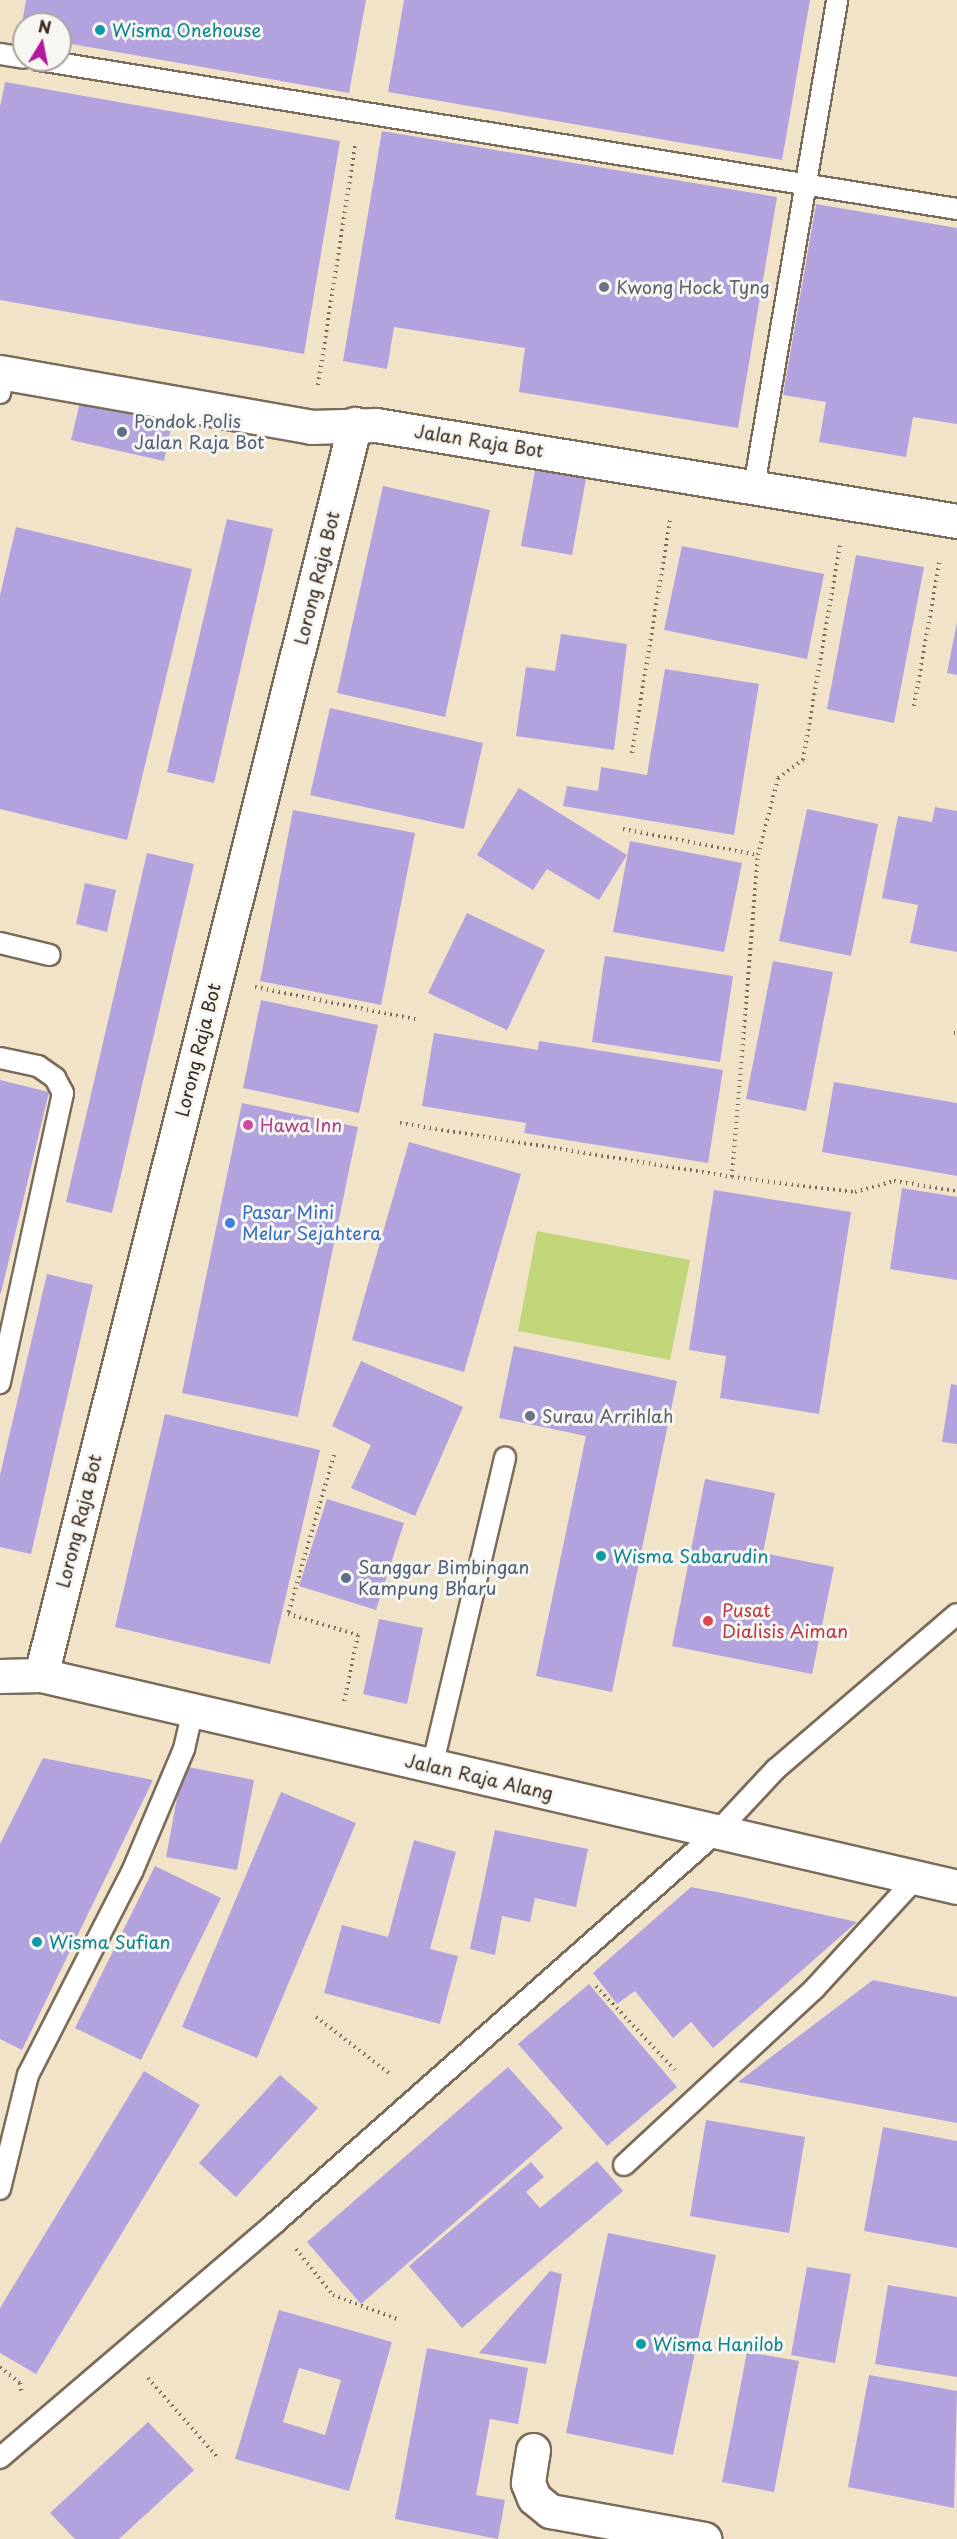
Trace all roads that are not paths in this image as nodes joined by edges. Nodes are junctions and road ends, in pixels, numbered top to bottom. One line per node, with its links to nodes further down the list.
1 (837, 0): 3 (lane)
2 (72, 65): 3 (lane)
3 (806, 184): 4 (lane); 7 (lane)
4 (957, 209)
5 (1, 379): 6 (street, Jalan Raja Bot)
6 (355, 424): 7 (street, Jalan Raja Bot); 15 (street, Lorong Raja Bot)
7 (754, 487): 8 (street, Jalan Raja Bot)
8 (952, 520)
9 (0, 943): 10 (lane)
10 (50, 955)
11 (0, 1058): 12 (lane)
12 (0, 1383)
13 (506, 1457): 18 (lane)
14 (957, 1614): 19 (lane)
15 (40, 1675): 16 (street, Jalan Raja Alang); 17 (street, Jalan Raja Alang)
16 (0, 1676)
17 (193, 1711): 18 (street, Jalan Raja Alang); 23 (lane)
18 (432, 1767): 19 (street, Jalan Raja Alang)
19 (717, 1832): 20 (street, Jalan Raja Alang); 25 (lane)
20 (915, 1878): 21 (street, Jalan Raja Alang); 22 (lane)
21 (957, 1887)
22 (624, 2165)
23 (0, 2189)
24 (533, 2450): 26 (street)
25 (0, 2458)
26 (704, 2539)

